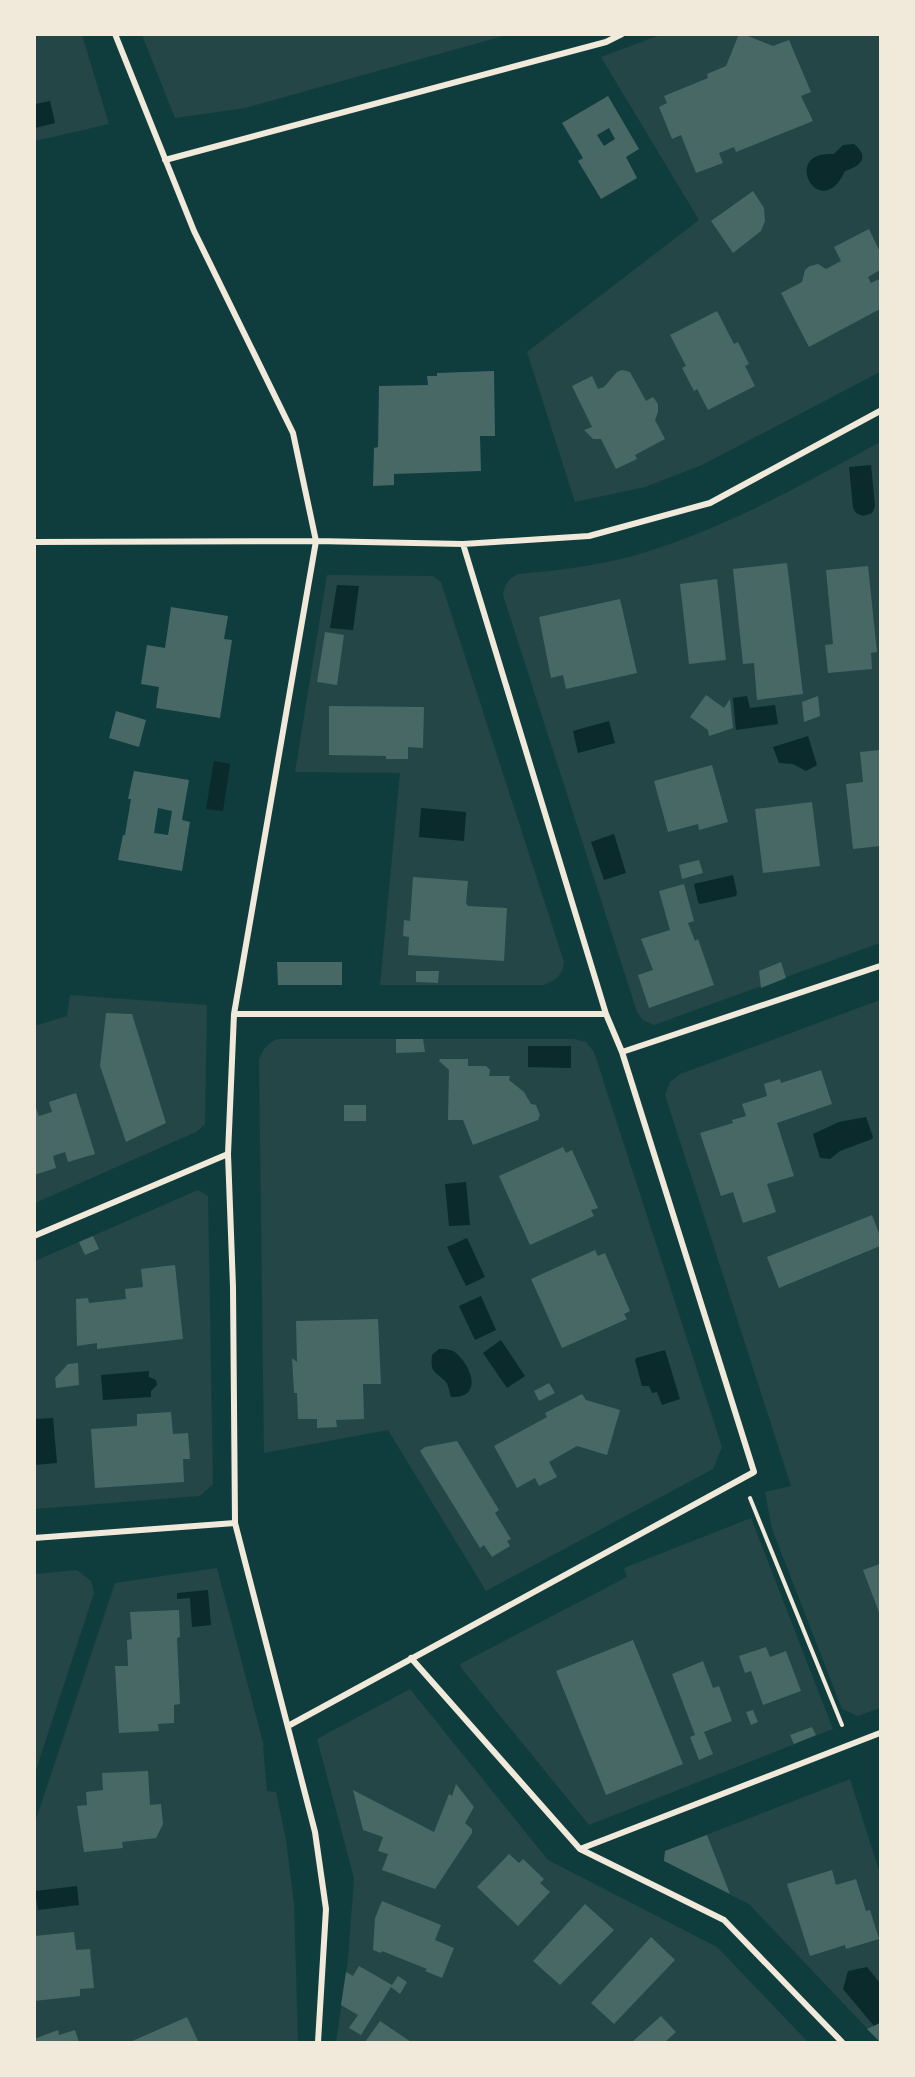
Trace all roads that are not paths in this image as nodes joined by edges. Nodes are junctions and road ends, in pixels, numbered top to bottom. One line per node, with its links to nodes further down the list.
1 (115, 34): 3 (street)
2 (622, 34): 3 (street)
3 (165, 160): 5 (street)
4 (880, 411): 7 (street)
5 (316, 541): 6 (street); 7 (street); 9 (street)
6 (34, 542)
7 (463, 544): 10 (street)
8 (880, 966): 11 (street)
9 (234, 1014): 10 (street); 12 (street)
10 (606, 1014): 11 (street)
11 (622, 1052): 16 (street)
12 (228, 1154): 13 (street); 14 (street)
13 (34, 1236)
14 (235, 1523): 15 (street); 17 (street)
15 (34, 1538)
16 (411, 1658): 17 (street); 19 (street)
17 (288, 1726): 20 (street)
18 (880, 1733): 19 (street)
19 (580, 1849): 21 (street)
20 (318, 2043)
21 (842, 2043)

